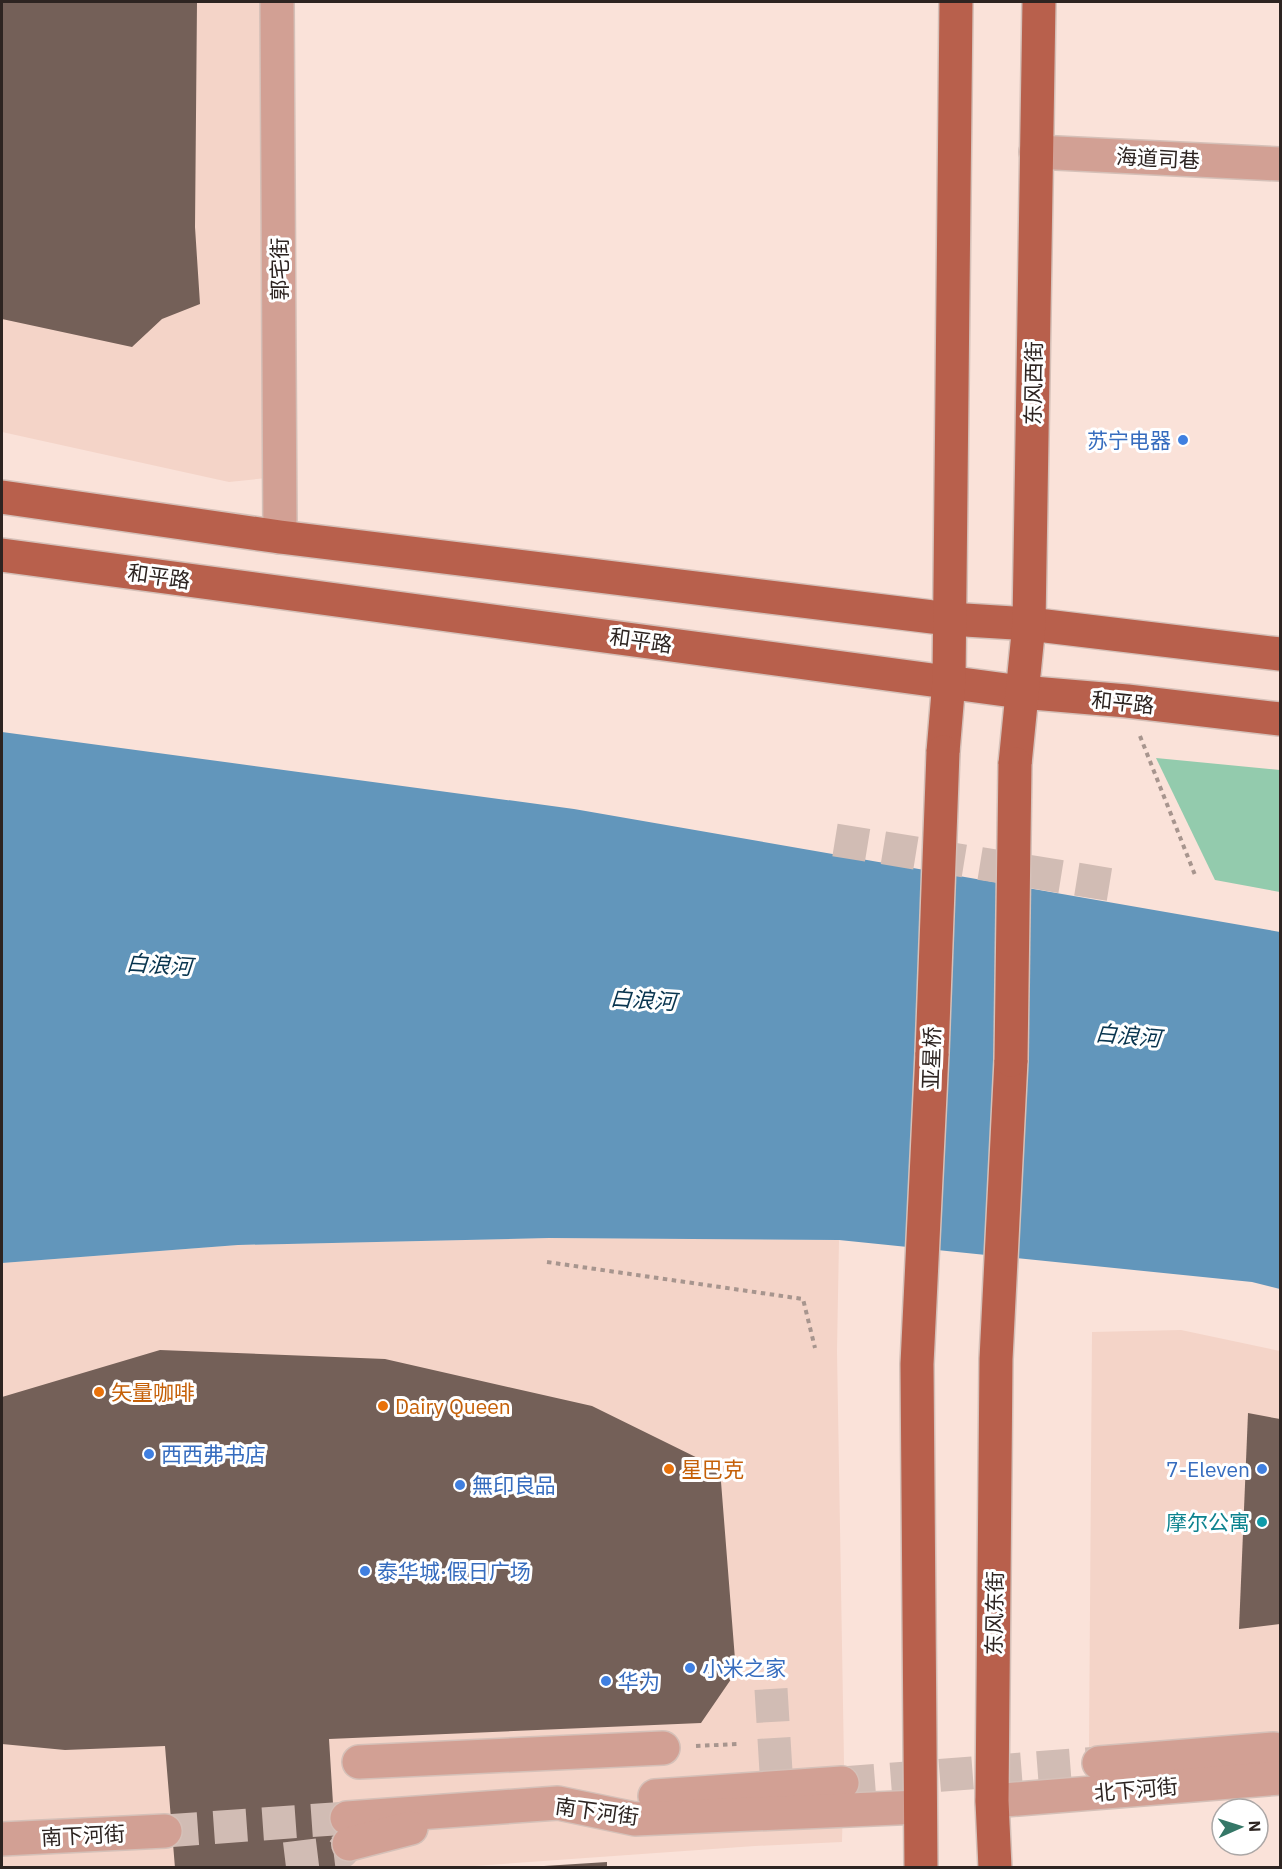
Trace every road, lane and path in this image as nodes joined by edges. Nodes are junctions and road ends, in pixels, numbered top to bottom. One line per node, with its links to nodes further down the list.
1 (277, 2): 7 (street, 郭宅街)
2 (956, 2): 9 (main road)
3 (1039, 2): 4 (main road, 东风西街)
4 (1036, 152): 5 (street, 海道司巷); 10 (main road, 东风西街)
5 (1281, 164)
6 (2, 498): 7 (main road)
7 (280, 537): 9 (main road)
8 (2, 555): 12 (main road, 和平路)
9 (949, 619): 10 (main road); 12 (main road)
10 (1029, 624): 11 (main road); 13 (main road, 东风西街)
11 (1281, 654)
12 (949, 681): 13 (main road, 和平路); 29 (main road, 亚星桥, bridge)
13 (1021, 692): 14 (main road, 和平路); 19 (main road, 东风西街, bridge)
14 (1127, 701): 15 (main road, 和平路); 16 (path)
15 (1281, 719)
16 (1195, 875)
17 (547, 1262): 18 (path)
18 (815, 1348)
19 (996, 1359): 27 (main road, 东风东街)
20 (737, 1744): 21 (path)
21 (663, 1748): 23 (street)
22 (1281, 1751): 24 (street, 北下河街)
23 (359, 1762)
24 (1099, 1763)
25 (1281, 1778): 27 (street, 北下河街)
26 (842, 1783): 28 (street)
27 (992, 1801): 34 (main road, 东风东街)
28 (558, 1803): 29 (street, 南下河街); 31 (street, 南下河街)
29 (920, 1807): 33 (main road)
30 (165, 1831): 32 (street, 南下河街)
31 (348, 1831)
32 (2, 1839)
33 (921, 1868)
34 (994, 1868)

